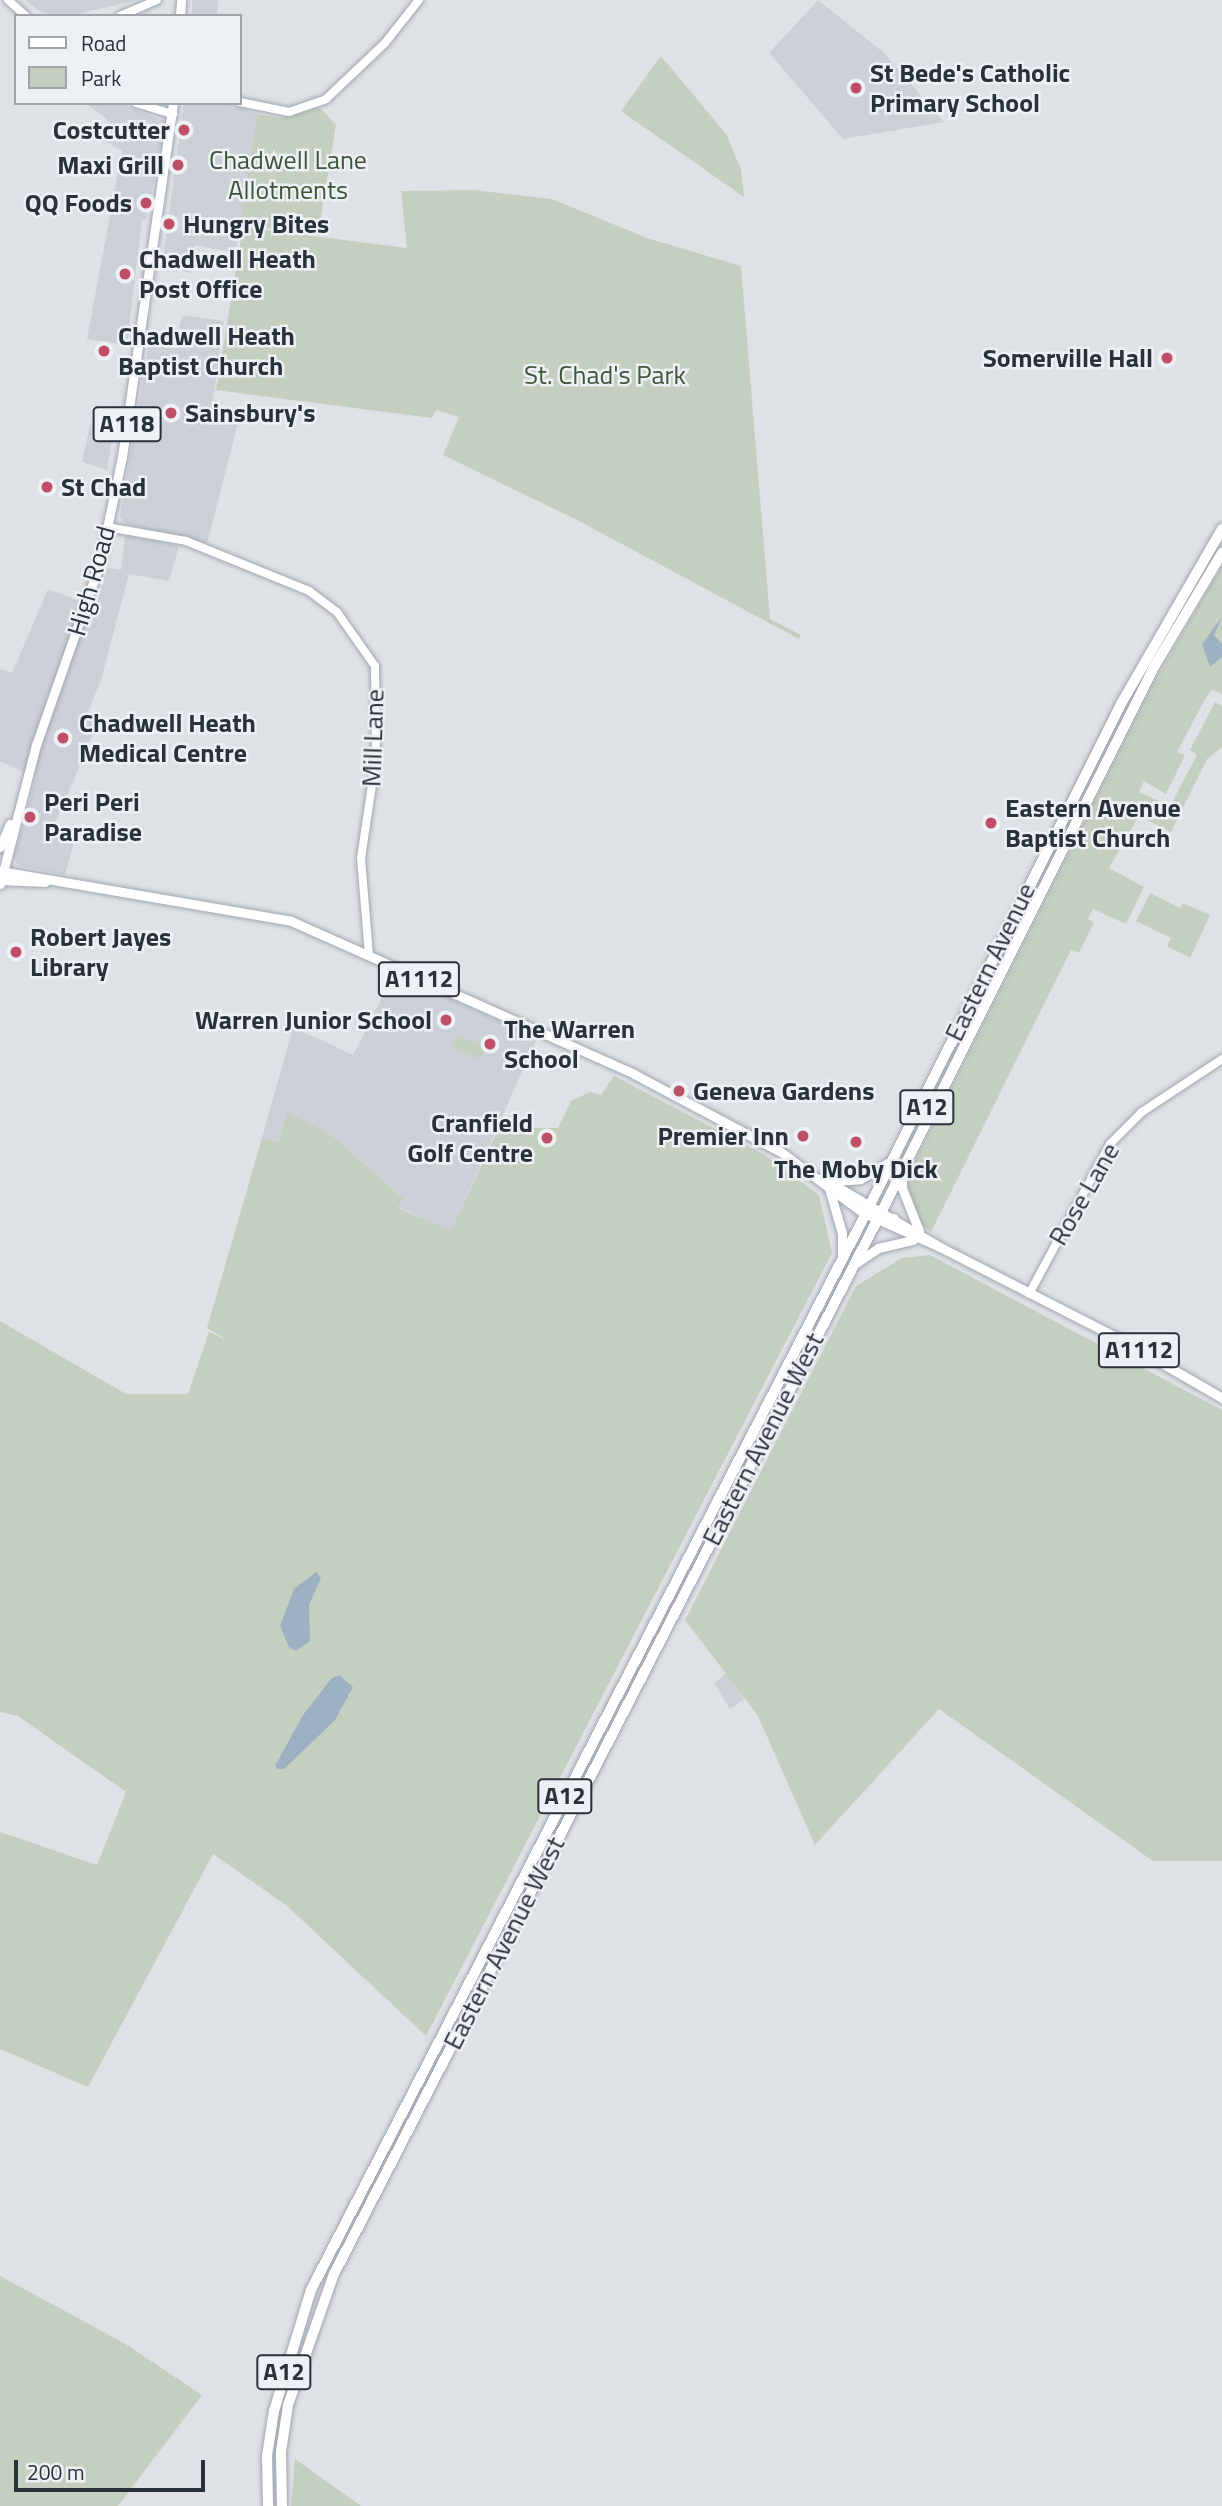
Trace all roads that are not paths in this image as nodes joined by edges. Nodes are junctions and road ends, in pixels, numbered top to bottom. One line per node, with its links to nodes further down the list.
1 (8, 0): 4 (street)
2 (157, 0): 5 (street)
3 (419, 0): 6 (street)
4 (24, 14)
5 (125, 14)
6 (242, 102)
7 (143, 105): 9 (street)
8 (173, 105): 9 (main road, High Road / A118)
9 (173, 114): 10 (main road, High Road / A118)
10 (107, 527): 13 (main road, High Road / A118); 16 (street, Mill Lane)
11 (1222, 529): 19 (highway, Eastern Avenue / A12)
12 (1222, 553): 17 (highway, Eastern Avenue / A12)
13 (19, 803): 14 (main road, High Road / A118); 15 (main road, High Road / A118)
14 (0, 847)
15 (1, 877): 16 (main road, A1112)
16 (369, 956): 21 (main road, A1112)
17 (983, 1010): 20 (highway, Eastern Avenue / A12); 22 (highway, A12)
18 (1222, 1059): 27 (street, Rose Lane)
19 (895, 1156): 21 (main road); 22 (highway, Eastern Avenue / A12)
20 (904, 1167): 22 (highway, Eastern Avenue / A12); 24 (main road, A1112)
21 (831, 1184): 22 (main road, A1112); 25 (main road, A1112)
22 (872, 1213): 23 (highway); 24 (main road, A1112); 25 (highway, Eastern Avenue West / A12); 26 (highway, Eastern Avenue West / A12); 28 (highway, A12)
23 (894, 1219): 24 (main road, A1112)
24 (923, 1239): 26 (main road); 27 (main road, A1112)
25 (842, 1259): 28 (highway, Eastern Avenue West / A12)
26 (849, 1274): 31 (highway, Eastern Avenue West / A12)
27 (1029, 1294): 29 (main road, A1112)
28 (797, 1347): 30 (highway, Eastern Avenue West / A12)
29 (1222, 1398)
30 (268, 2506)
31 (282, 2506)

